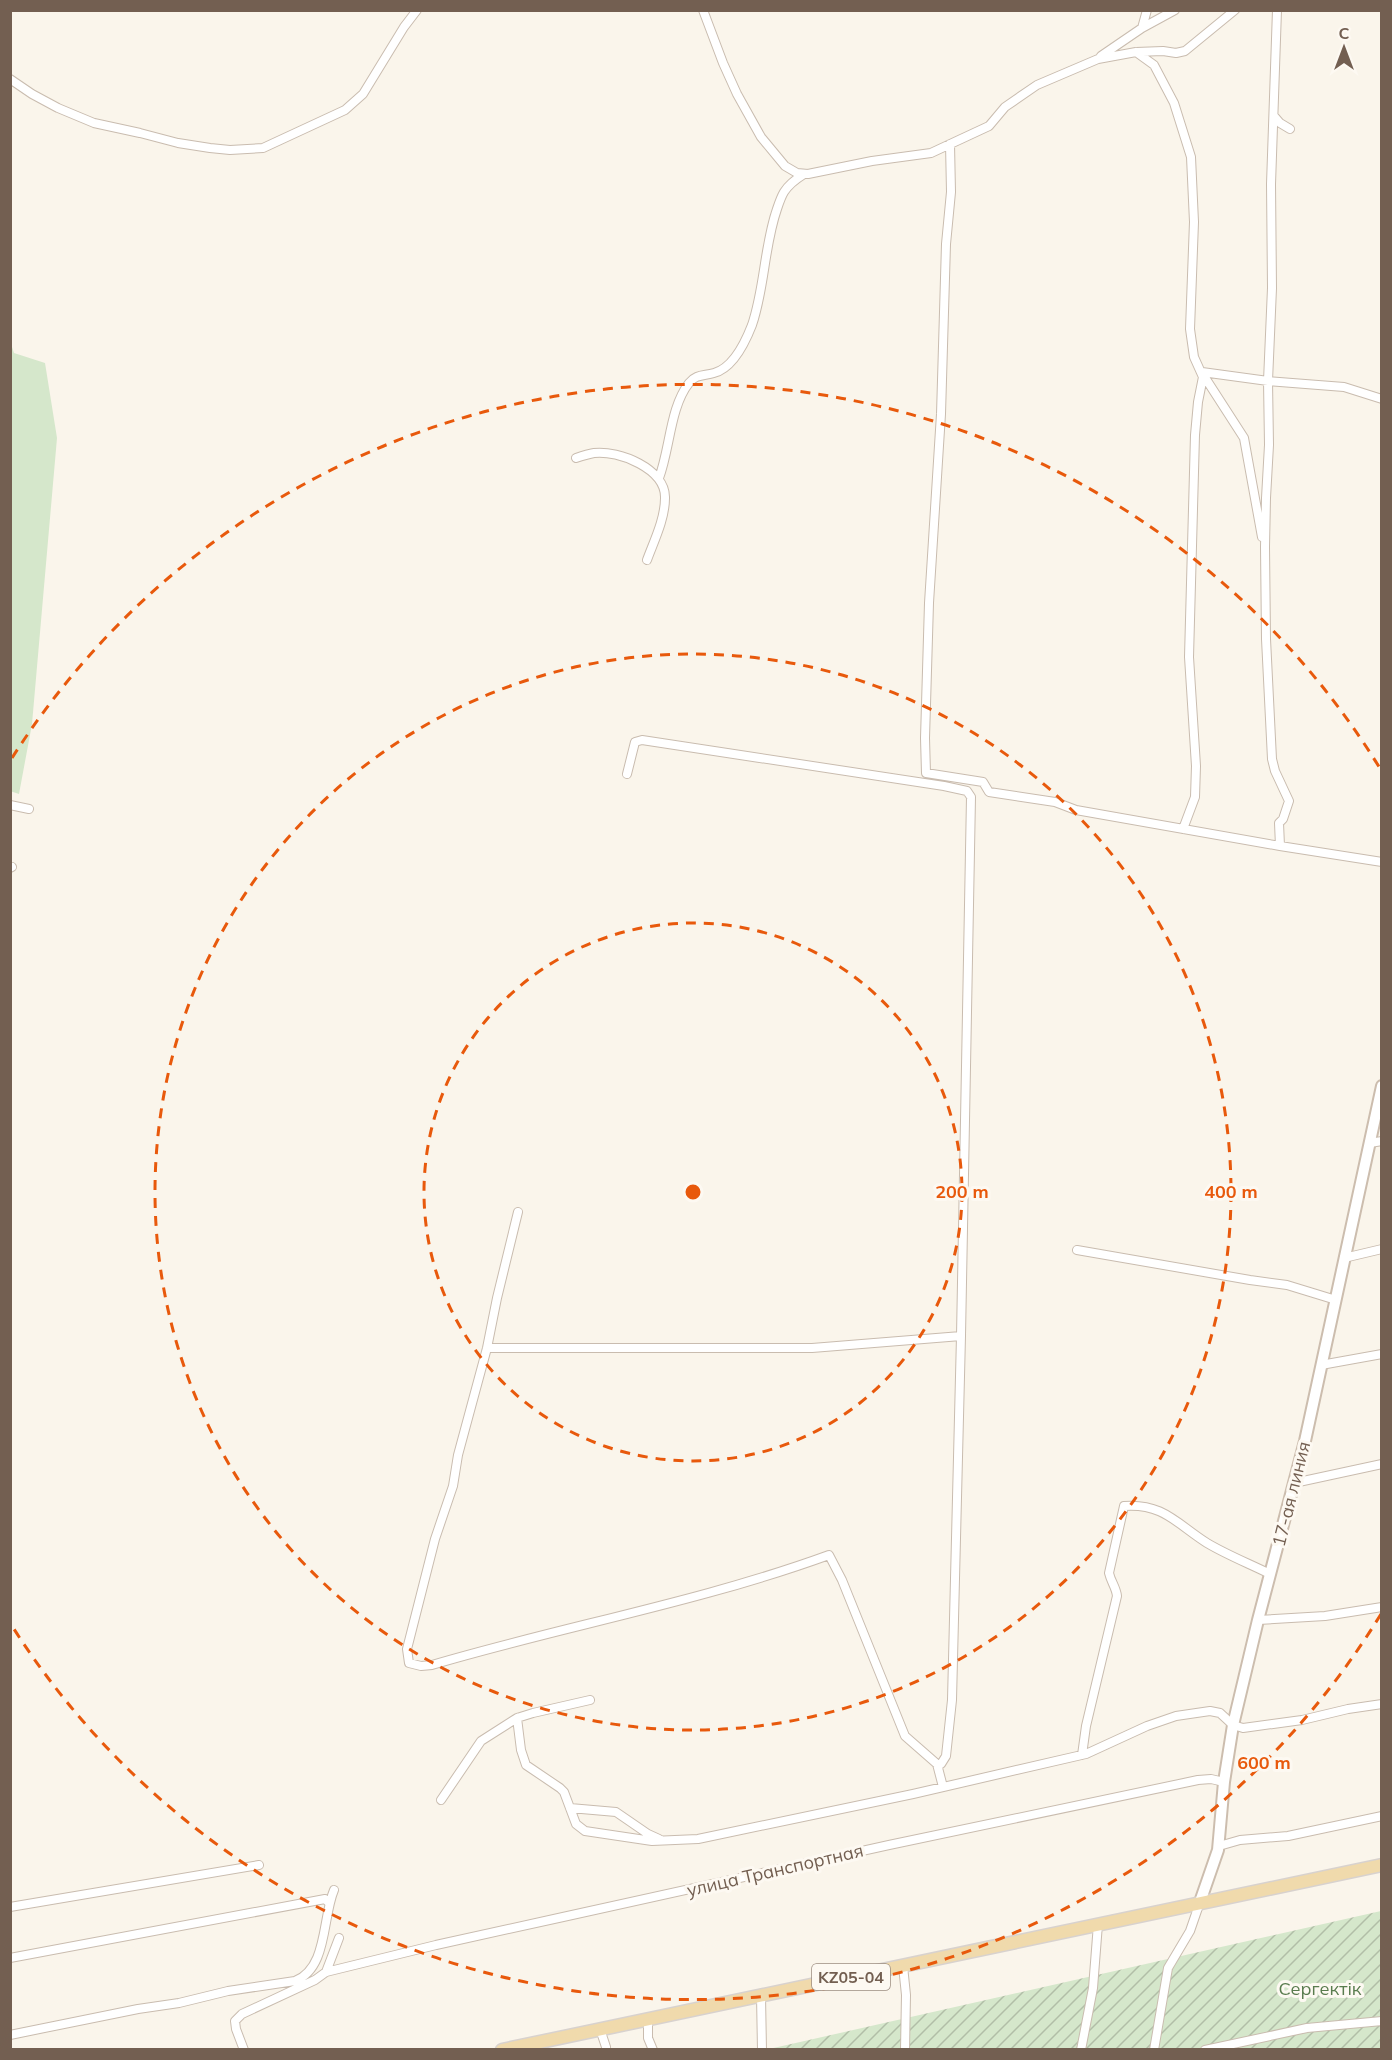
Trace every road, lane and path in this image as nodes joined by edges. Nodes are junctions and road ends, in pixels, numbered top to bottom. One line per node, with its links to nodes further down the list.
1 (417, 10): 10 (street)
2 (703, 10): 14 (street)
3 (1147, 10): 7 (street)
4 (1175, 10): 7 (street)
5 (1235, 10): 8 (street)
6 (1277, 10): 11 (street)
7 (1142, 28): 9 (street)
8 (1136, 52): 9 (street); 15 (street)
9 (1098, 59): 13 (street)
10 (10, 79)
11 (1274, 116): 12 (street); 16 (street)
12 (1290, 129)
13 (950, 144): 14 (street); 25 (street)
14 (804, 174): 19 (street)
15 (1202, 372): 16 (street); 20 (street); 25 (street)
16 (1268, 381): 17 (street); 20 (street)
17 (1382, 399)
18 (576, 458): 19 (street)
19 (659, 478): 21 (street)
20 (1265, 547): 26 (street)
21 (647, 560)
22 (627, 774): 35 (street)
23 (10, 805): 24 (street)
24 (29, 809)
25 (1183, 829): 26 (street)
26 (1280, 846): 27 (street)
27 (1382, 862)
28 (1382, 1086): 29 (street, 17-ая линия)
29 (1376, 1142): 33 (street, 17-ая линия)
30 (518, 1212): 36 (street)
31 (1382, 1249): 33 (street)
32 (1077, 1250): 34 (street)
33 (1344, 1258): 34 (street, 17-ая линия)
34 (1336, 1300): 38 (street, 17-ая линия)
35 (961, 1336): 36 (street); 49 (street)
36 (487, 1348): 49 (street)
37 (1382, 1354): 38 (street)
38 (1321, 1365): 40 (street, 17-ая линия)
39 (1382, 1464): 40 (street)
40 (1294, 1483): 41 (street, 17-ая линия)
41 (1270, 1574): 43 (street, 17-ая линия); 48 (street)
42 (1382, 1607): 43 (street)
43 (1258, 1620): 47 (street, 17-ая линия)
44 (590, 1700): 46 (street)
45 (1382, 1704): 47 (street)
46 (517, 1718): 52 (street); 53 (street)
47 (1233, 1725): 48 (street); 50 (street, 17-ая линия)
48 (1082, 1755): 51 (street)
49 (937, 1764): 51 (street)
50 (1224, 1782): 56 (street, 17-ая линия); 67 (street, улица Транспортная)
51 (943, 1787): 55 (street)
52 (441, 1800)
53 (570, 1808): 55 (street); 55 (street)
54 (1382, 1816): 56 (street)
55 (660, 1840)
56 (1218, 1846): 61 (street, 17-ая линия)
57 (259, 1865): 62 (street)
58 (1382, 1865): 61 (main road, KZ05-04)
59 (334, 1890): 60 (street)
60 (328, 1902): 65 (street); 72 (street)
61 (1200, 1902): 63 (main road, KZ05-04); 81 (street)
62 (10, 1907)
63 (1098, 1924): 66 (main road, KZ05-04); 80 (street)
64 (339, 1938): 67 (street)
65 (10, 1958)
66 (903, 1966): 68 (main road, KZ05-04); 79 (street)
67 (326, 1972): 75 (street, улица Транспортная)
68 (761, 1996): 69 (main road, KZ05-04); 78 (street)
69 (648, 2019): 71 (main road, KZ05-04); 77 (street)
70 (1382, 2021): 82 (street)
71 (600, 2029): 73 (main road, KZ05-04); 74 (street)
72 (10, 2036)
73 (548, 2045): 76 (main road, KZ05-04)
74 (606, 2047)
75 (244, 2049)
76 (502, 2049)
77 (653, 2049)
78 (762, 2049)
79 (905, 2049)
80 (1081, 2049)
81 (1154, 2049)
82 (1205, 2049)

